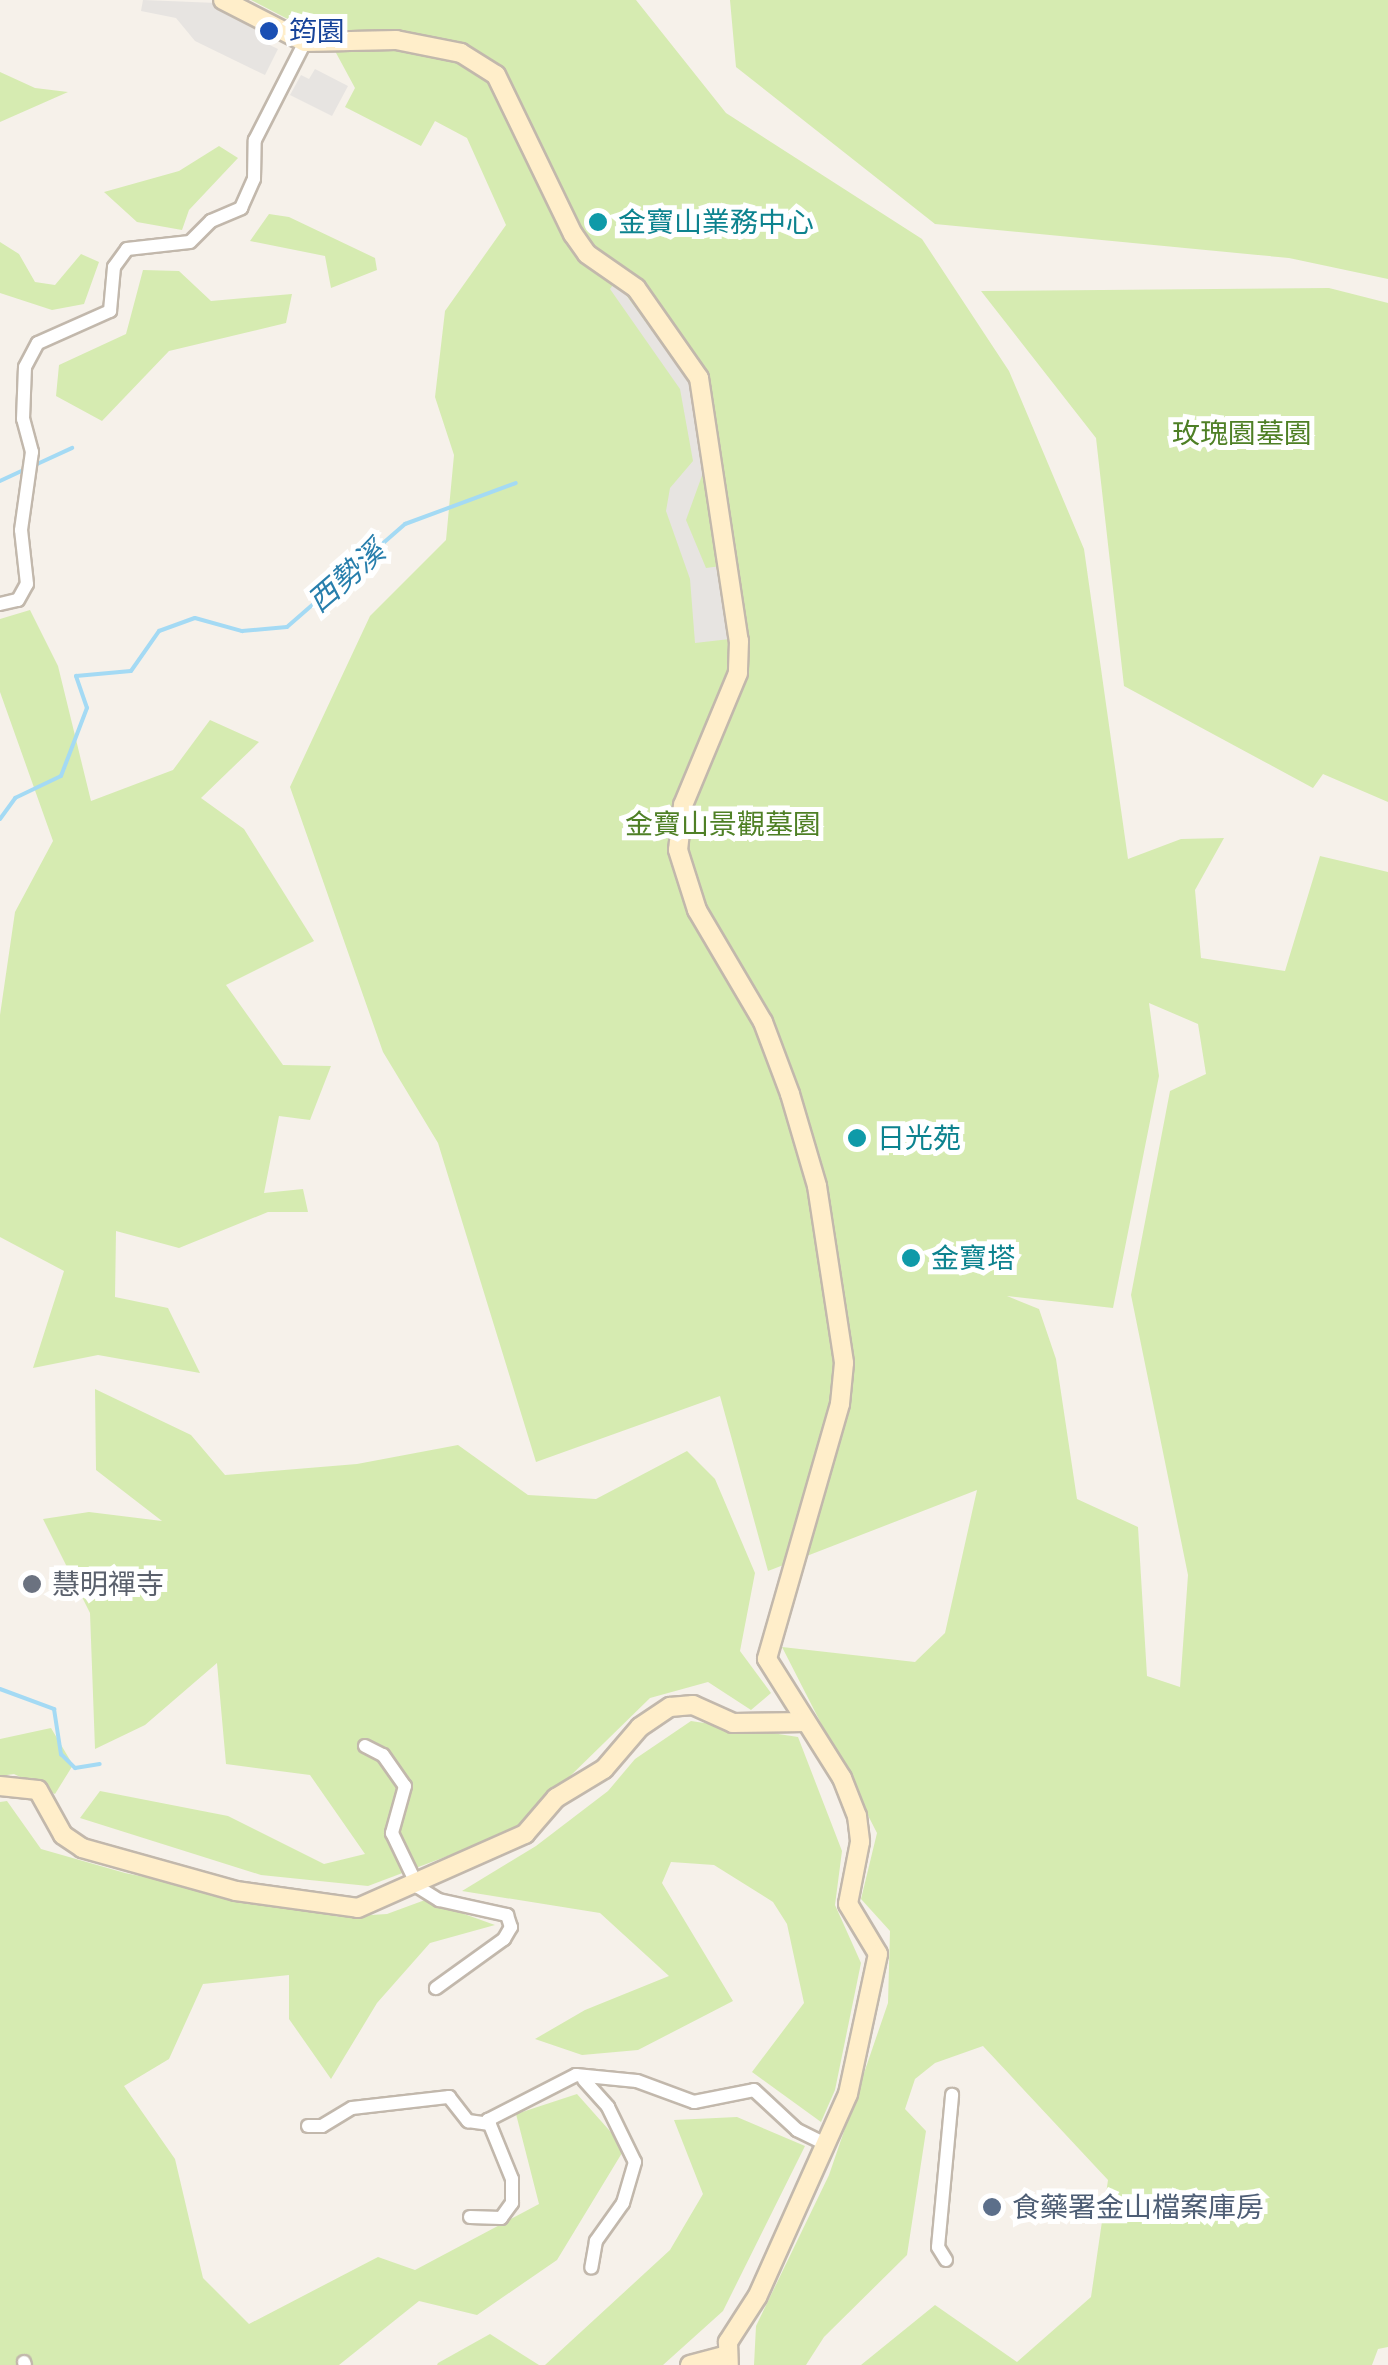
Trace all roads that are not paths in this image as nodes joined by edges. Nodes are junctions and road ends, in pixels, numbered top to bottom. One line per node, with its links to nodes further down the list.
1 (222, 0): 2 (street)
2 (305, 42): 3 (street); 4 (street)
3 (0, 604)
4 (806, 1722): 7 (street); 13 (street)
5 (365, 1746): 7 (street)
6 (0, 1786): 7 (street)
7 (418, 1887): 8 (street)
8 (436, 1988)
9 (584, 2080): 11 (street); 13 (street); 16 (street)
10 (952, 2095): 15 (street)
11 (490, 2124): 12 (street); 14 (street)
12 (308, 2126)
13 (826, 2144): 17 (street)
14 (470, 2217)
15 (946, 2260)
16 (591, 2268)
17 (728, 2360): 18 (street)
18 (690, 2365)

